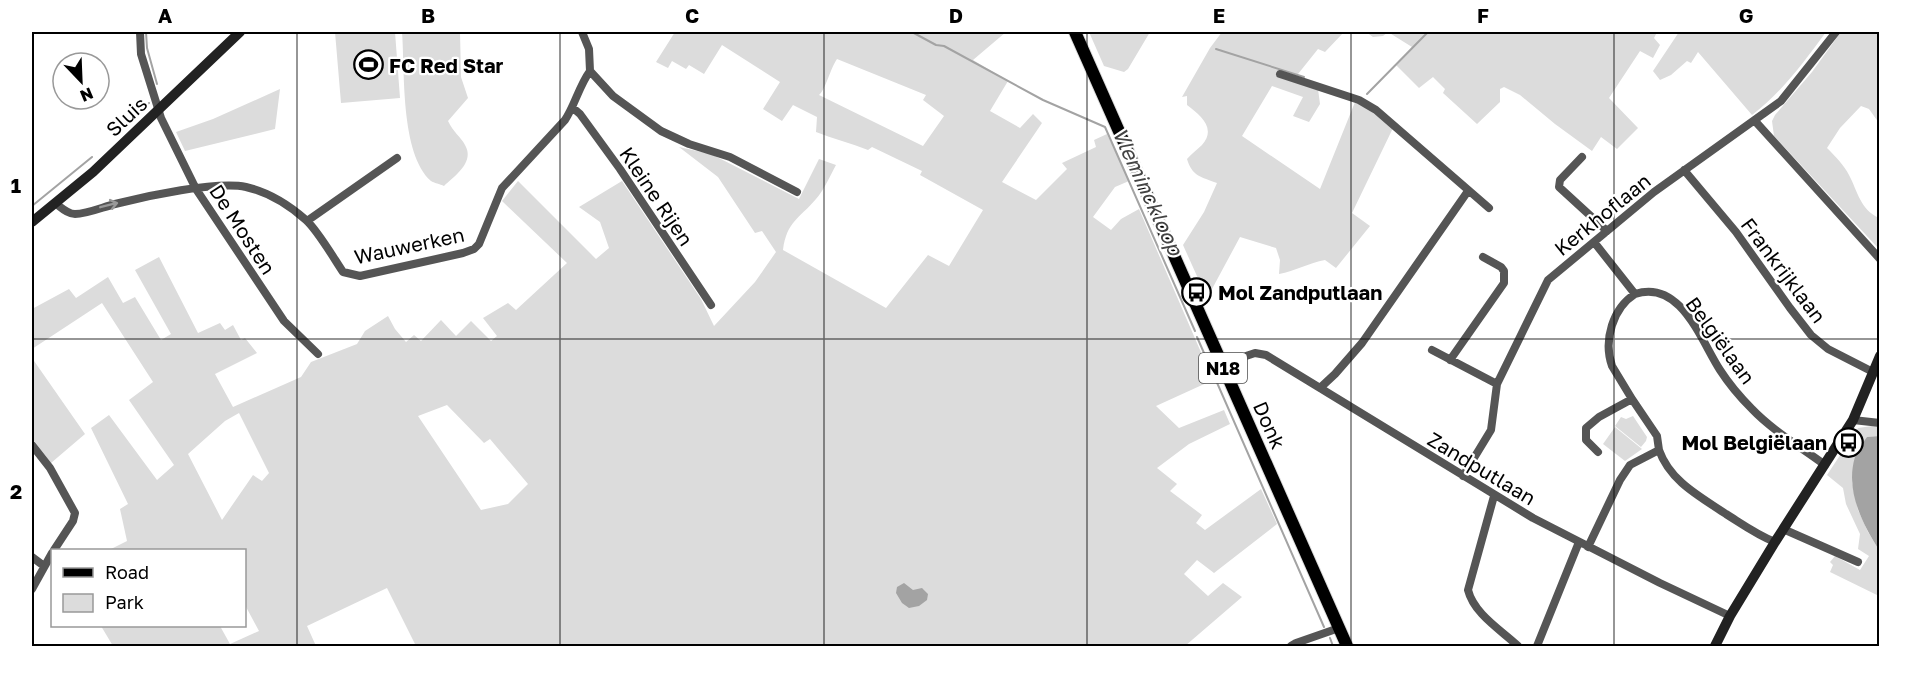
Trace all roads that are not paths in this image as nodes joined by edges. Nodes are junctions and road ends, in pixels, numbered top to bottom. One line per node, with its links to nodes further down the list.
1 (140, 32): 9 (street, De Mosten)
2 (240, 32): 9 (street, Sluis)
3 (582, 32): 6 (street)
4 (1075, 32): 31 (main road, Donk / N18)
5 (1836, 32): 10 (street, Kerkhoflaan)
6 (590, 72): 8 (street, Wauwerken); 16 (street)
7 (1280, 74): 15 (street)
8 (573, 108): 20 (street, Wauwerken); 26 (street, Kleine Rijen)
9 (158, 110): 14 (street, De Mosten); 17 (street, Sluis)
10 (1755, 121): 13 (street, Kerkhoflaan); 24 (street)
11 (1582, 157): 21 (street)
12 (397, 158): 20 (street)
13 (1684, 170): 21 (street, Kerkhoflaan); 32 (street, Frankrijklaan)
14 (196, 189): 17 (street, Wauwerken, one-way to 14); 20 (street, Wauwerken); 28 (street, De Mosten)
15 (1468, 191): 18 (street); 34 (street)
16 (797, 192)
17 (55, 203): 19 (street, Sluis)
18 (1489, 208)
19 (32, 222)
20 (308, 222)
21 (1608, 231): 22 (street, Kerkhoflaan)
22 (1594, 242): 25 (street); 33 (street, Kerkhoflaan)
23 (1483, 257): 30 (street)
24 (1880, 259)
25 (1635, 294): 35 (street); 41 (street, Belgiëlaan)
26 (711, 305)
27 (1432, 350): 30 (street)
28 (318, 354)
29 (1880, 356): 32 (street)
30 (1450, 360): 33 (street)
31 (1222, 364): 34 (street, Zandputlaan); 55 (main road, Donk / N18)
32 (1873, 372): 36 (street)
33 (1497, 384): 42 (street, Kerkhoflaan)
34 (1320, 388): 42 (street, Zandputlaan)
35 (1632, 399): 39 (street); 40 (street)
36 (1853, 420): 37 (street); 41 (street)
37 (1880, 423)
38 (32, 445): 48 (street)
39 (1659, 450): 46 (street); 47 (street)
40 (1598, 452)
41 (1825, 465): 44 (street)
42 (1463, 476): 43 (street, Zandputlaan)
43 (1494, 496): 45 (street, Zandputlaan); 58 (street)
44 (1783, 530): 46 (street); 51 (street)
45 (1579, 542): 47 (street, Zandputlaan); 59 (street)
46 (1775, 542): 54 (street)
47 (1588, 546): 54 (street, Zandputlaan)
48 (55, 549)
49 (51, 555): 52 (street)
50 (32, 557): 52 (street)
51 (1858, 562)
52 (44, 566): 53 (street)
53 (32, 589)
54 (1730, 616): 60 (street)
55 (1339, 628): 56 (street); 57 (main road, Donk / N18)
56 (1291, 646)
57 (1347, 646)
58 (1518, 646)
59 (1537, 646)
60 (1716, 646)

